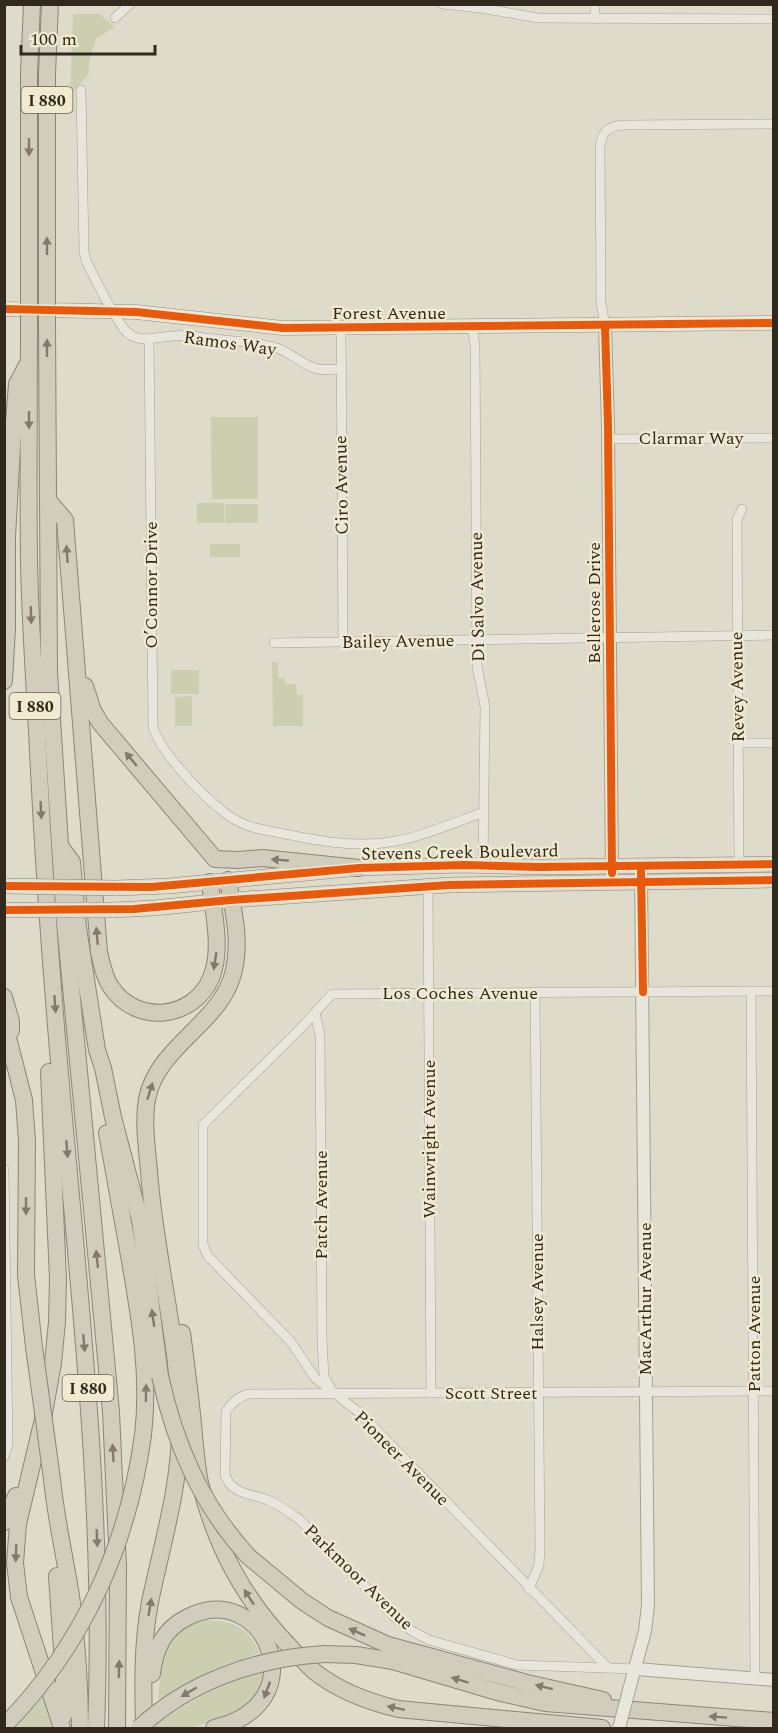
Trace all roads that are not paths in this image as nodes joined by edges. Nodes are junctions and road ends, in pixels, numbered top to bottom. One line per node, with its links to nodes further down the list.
1 (32, 4): 18 (highway, I 880, one-way to 18, bridge)
2 (50, 4): 22 (highway, I 880, one-way to 2, bridge)
3 (130, 4): 7 (street)
4 (442, 4): 6 (street)
5 (595, 4): 8 (street)
6 (481, 6): 8 (street)
7 (115, 18)
8 (595, 19): 9 (street)
9 (774, 19)
10 (81, 90): 17 (street, bridge)
11 (774, 124): 14 (street, Bellerose Drive)
12 (4, 309): 16 (main road, Forest Avenue)
13 (774, 323): 14 (main road, Forest Avenue)
14 (604, 325): 15 (main road, Forest Avenue); 21 (street, Bellerose Drive)
15 (472, 327): 16 (main road, Forest Avenue); 27 (street, Di Salvo Avenue)
16 (340, 328): 19 (street, Ciro Avenue)
17 (149, 339): 19 (street, Ramos Way); 34 (street, O’Connor Drive)
18 (29, 362): 31 (highway); 62 (highway, I 880, one-way to 62)
19 (342, 369): 29 (street, Ciro Avenue)
20 (774, 438): 21 (street, Clarmar Way)
21 (609, 439): 26 (street, Bellerose Drive)
22 (48, 500): 28 (highway, one-way to 22); 35 (highway, I 880)
23 (742, 509): 25 (street, Revey Avenue)
24 (774, 634): 25 (street, Bailey Avenue)
25 (737, 635): 26 (street, Bailey Avenue); 32 (street, Revey Avenue)
26 (609, 637): 27 (street, Bailey Avenue); 39 (street, Bellerose Drive)
27 (477, 639): 29 (street, Bailey Avenue); 34 (street, Di Salvo Avenue)
28 (74, 642): 41 (highway, one-way to 28); 51 (highway, one-way to 28)
29 (343, 642): 30 (street, Bailey Avenue)
30 (274, 643)
31 (4, 681)
32 (738, 743): 33 (street); 37 (street, Revey Avenue)
33 (774, 743)
34 (484, 812): 38 (street, Di Salvo Avenue)
35 (59, 845): 63 (highway); 90 (highway, I 880, one-way to 35)
36 (774, 864): 37 (main road, Stevens Creek Boulevard)
37 (739, 865): 40 (main road, Stevens Creek Boulevard)
38 (483, 866): 39 (main road, Stevens Creek Boulevard); 41 (main road, Stevens Creek Boulevard); 47 (main road)
39 (612, 866): 40 (main road, Stevens Creek Boulevard); 45 (street, Bellerose Drive)
40 (641, 866): 46 (street, MacArthur Avenue)
41 (359, 868): 42 (main road, Stevens Creek Boulevard)
42 (228, 880): 44 (main road, Stevens Creek Boulevard); 50 (highway)
43 (774, 880): 46 (main road, Stevens Creek Boulevard)
44 (210, 882): 48 (main road, Stevens Creek Boulevard, bridge); 51 (highway)
45 (612, 882): 46 (main road, Stevens Creek Boulevard); 47 (main road, Stevens Creek Boulevard)
46 (642, 882): 56 (street, MacArthur Avenue)
47 (449, 885): 49 (main road, Stevens Creek Boulevard)
48 (4, 886)
49 (428, 886): 50 (main road, Stevens Creek Boulevard); 57 (street, Wainwright Avenue)
50 (231, 900): 51 (main road, Stevens Creek Boulevard); 64 (highway, one-way to 50)
51 (212, 903): 52 (main road, Stevens Creek Boulevard, bridge)
52 (4, 910)
53 (751, 991): 54 (street, Los Coches Avenue); 56 (street, Los Coches Avenue); 67 (street, Patton Avenue)
54 (774, 991)
55 (535, 992): 56 (street, Los Coches Avenue); 57 (street, Los Coches Avenue); 69 (street, Halsey Avenue)
56 (643, 992): 70 (street, MacArthur Avenue)
57 (428, 993): 59 (street, Los Coches Avenue); 71 (street, Wainwright Avenue)
58 (4, 997): 61 (highway)
59 (315, 1013): 66 (street, Los Coches Avenue); 72 (street, Patch Avenue)
60 (4, 1022): 61 (highway)
61 (11, 1044): 77 (highway, one-way to 77, bridge)
62 (58, 1049): 75 (highway); 89 (highway, I 880, one-way to 89)
63 (97, 1050): 84 (highway, one-way to 63, bridge); 86 (highway, one-way to 63, bridge)
64 (147, 1149): 92 (highway, one-way to 64); 94 (highway, one-way to 64)
65 (4, 1169): 73 (street)
66 (203, 1244): 72 (street, Pioneer Avenue)
67 (754, 1391): 68 (street, Scott Street); 70 (street, Scott Street); 82 (street, Patton Avenue)
68 (774, 1391)
69 (538, 1392): 70 (street, Scott Street); 71 (street, Scott Street); 79 (street, Halsey Avenue)
70 (646, 1392): 81 (street, MacArthur Avenue)
71 (431, 1393): 72 (street, Scott Street)
72 (334, 1394): 74 (street, Scott Street); 79 (street, Pioneer Avenue)
73 (6, 1405): 76 (street)
74 (225, 1421): 80 (street, Parkmoor Avenue)
75 (34, 1454): 78 (highway); 87 (highway, one-way to 87)
76 (4, 1456)
77 (56, 1521): 87 (highway); 88 (highway)
78 (4, 1522)
79 (529, 1589): 80 (street, Pioneer Avenue)
80 (608, 1668): 81 (street, Parkmoor Avenue)
81 (636, 1669): 82 (street, Parkmoor Avenue); 95 (street, MacArthur Avenue, bridge)
82 (756, 1677): 83 (street, Parkmoor Avenue)
83 (774, 1680)
84 (662, 1712): 85 (highway, one-way to 84); 91 (highway, one-way to 91, bridge)
85 (774, 1720)
86 (4, 1726)
87 (63, 1728)
88 (81, 1728)
89 (96, 1728)
90 (117, 1728)
91 (139, 1728)
92 (145, 1728): 93 (highway, one-way to 93)
93 (214, 1728)
94 (602, 1728)
95 (619, 1728)

